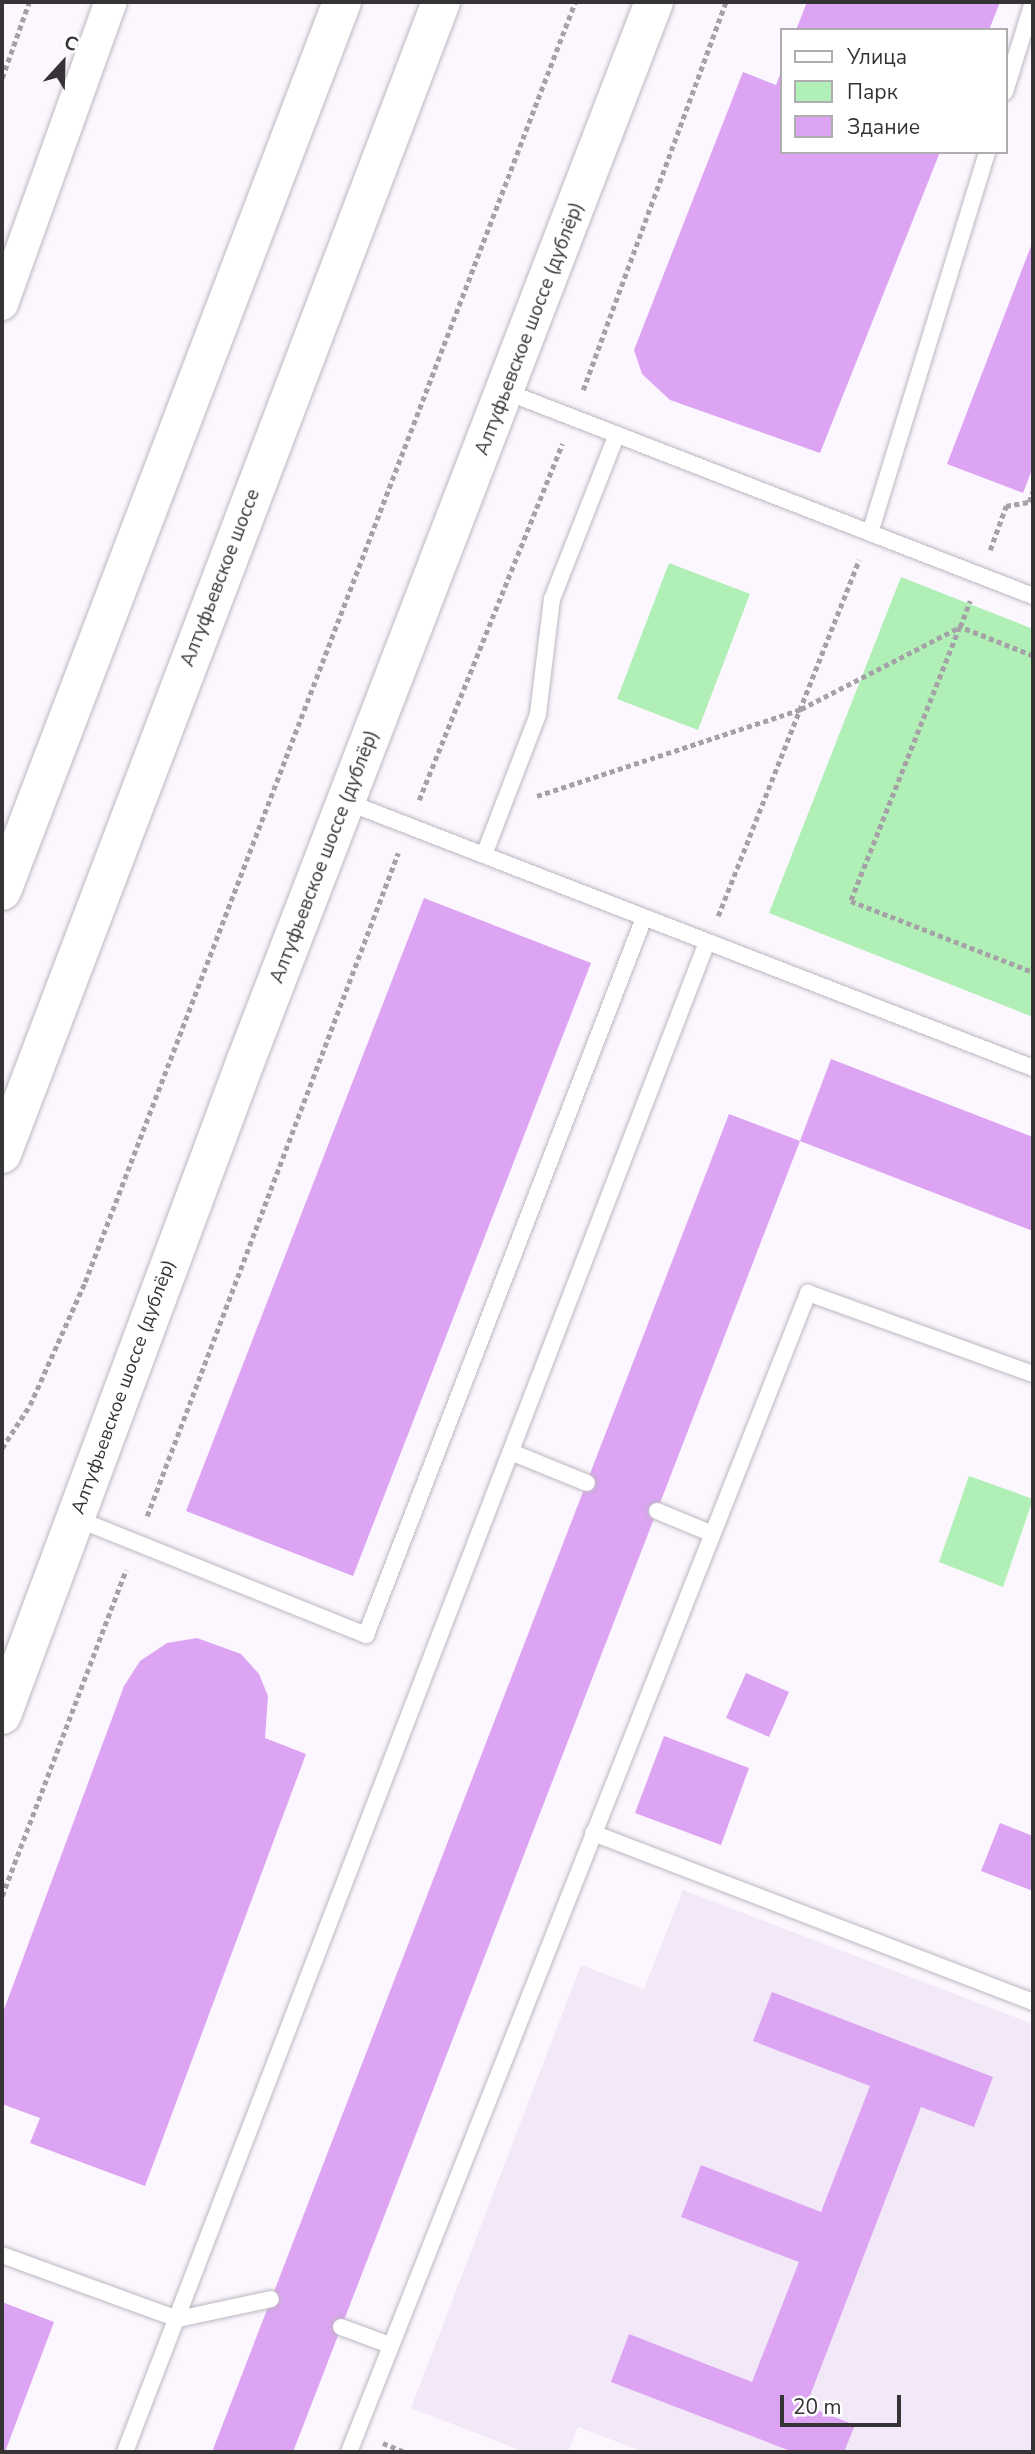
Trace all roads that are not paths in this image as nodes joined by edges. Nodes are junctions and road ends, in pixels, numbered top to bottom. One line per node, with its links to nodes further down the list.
1 (111, 2): 8 (street)
2 (342, 2): 15 (main road)
3 (441, 2): 19 (main road, Алтуфьевское шоссе)
4 (654, 2): 9 (main road, Алтуфьевское шоссе (дублёр))
5 (1033, 2): 6 (lane)
6 (1007, 86)
7 (986, 154): 11 (lane)
8 (2, 304)
9 (507, 392): 10 (lane); 13 (main road, Алтуфьевское шоссе (дублёр))
10 (617, 434): 11 (lane); 14 (lane)
11 (870, 533): 12 (lane)
12 (1033, 596)
13 (347, 802): 14 (lane); 24 (main road, Алтуфьевское шоссе (дублёр))
14 (484, 855): 16 (lane)
15 (2, 891)
16 (644, 918): 17 (lane); 24 (lane)
17 (708, 942): 18 (lane); 21 (lane)
18 (1033, 1068)
19 (2, 1154)
20 (1033, 1374): 25 (lane)
21 (511, 1452): 22 (lane); 31 (lane)
22 (587, 1483)
23 (657, 1511): 25 (lane)
24 (75, 1518): 26 (main road, Алтуфьевское шоссе (дублёр))
25 (710, 1533): 27 (lane)
26 (2, 1715)
27 (593, 1833): 28 (lane); 33 (lane)
28 (1033, 2002)
29 (2, 2255): 31 (lane)
30 (271, 2299): 31 (lane)
31 (178, 2319): 34 (lane)
32 (341, 2327): 33 (lane)
33 (390, 2345): 35 (lane)
34 (125, 2452)
35 (349, 2452)

